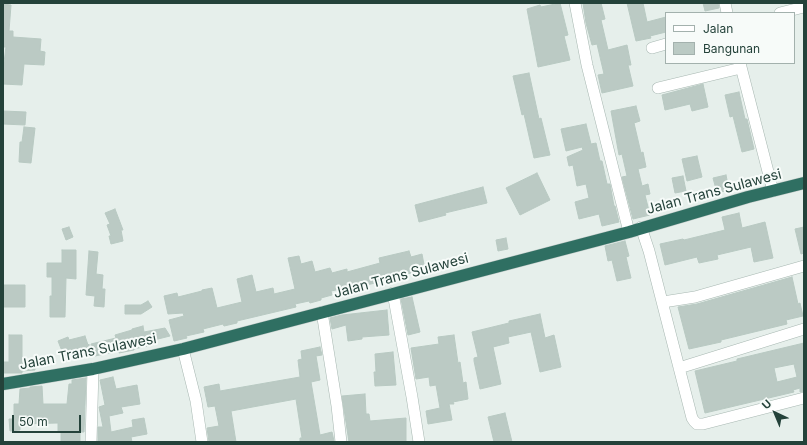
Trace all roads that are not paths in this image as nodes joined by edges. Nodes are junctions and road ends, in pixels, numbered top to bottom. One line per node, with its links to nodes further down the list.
1 (575, 3): 11 (street)
2 (804, 7): 3 (street)
3 (784, 12)
4 (665, 44): 5 (street)
5 (652, 48)
6 (741, 66): 7 (street); 9 (street)
7 (658, 88)
8 (804, 183): 9 (highway, Jalan Trans Sulawesi)
9 (773, 191): 10 (highway, Jalan Trans Sulawesi)
10 (641, 227): 11 (highway, Jalan Trans Sulawesi); 14 (street)
11 (629, 232): 13 (highway, Jalan Trans Sulawesi)
12 (804, 266): 14 (street)
13 (393, 293): 15 (highway, Jalan Trans Sulawesi); 25 (street)
14 (663, 302): 18 (street)
15 (322, 312): 17 (highway, Jalan Trans Sulawesi); 24 (street)
16 (804, 329): 18 (street)
17 (183, 349): 19 (highway, Jalan Trans Sulawesi); 23 (street)
18 (679, 368): 21 (street)
19 (93, 369): 20 (highway, Jalan Trans Sulawesi); 22 (street)
20 (3, 384)
21 (804, 398)
22 (91, 442)
23 (202, 442)
24 (341, 442)
25 (418, 442)

